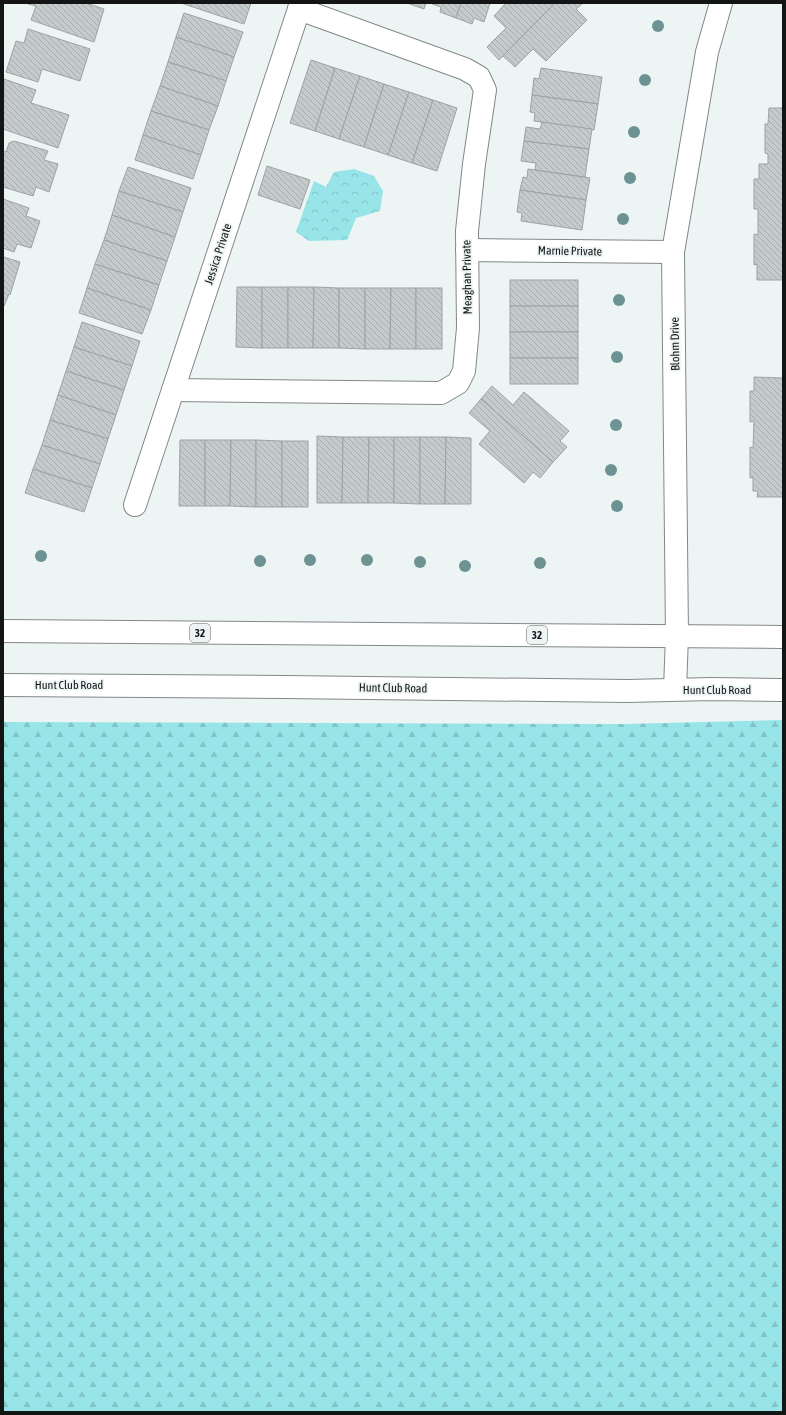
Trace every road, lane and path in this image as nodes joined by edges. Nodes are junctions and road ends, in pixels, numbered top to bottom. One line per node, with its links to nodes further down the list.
1 (721, 3): 4 (street, Blohm Drive)
2 (300, 6): 3 (street, Meaghan Private); 5 (street, Jessica Private)
3 (467, 250): 4 (street, Marnie Private); 5 (street, Meaghan Private)
4 (673, 252): 8 (street, Blohm Drive)
5 (173, 390): 6 (street, Jessica Private)
6 (135, 505)
7 (3, 631): 8 (street, 32)
8 (677, 636): 9 (street, 32); 11 (street, Blohm Drive)
9 (783, 637)
10 (3, 685): 11 (street, Hunt Club Road)
11 (674, 690): 12 (street, Hunt Club Road)
12 (783, 690)

